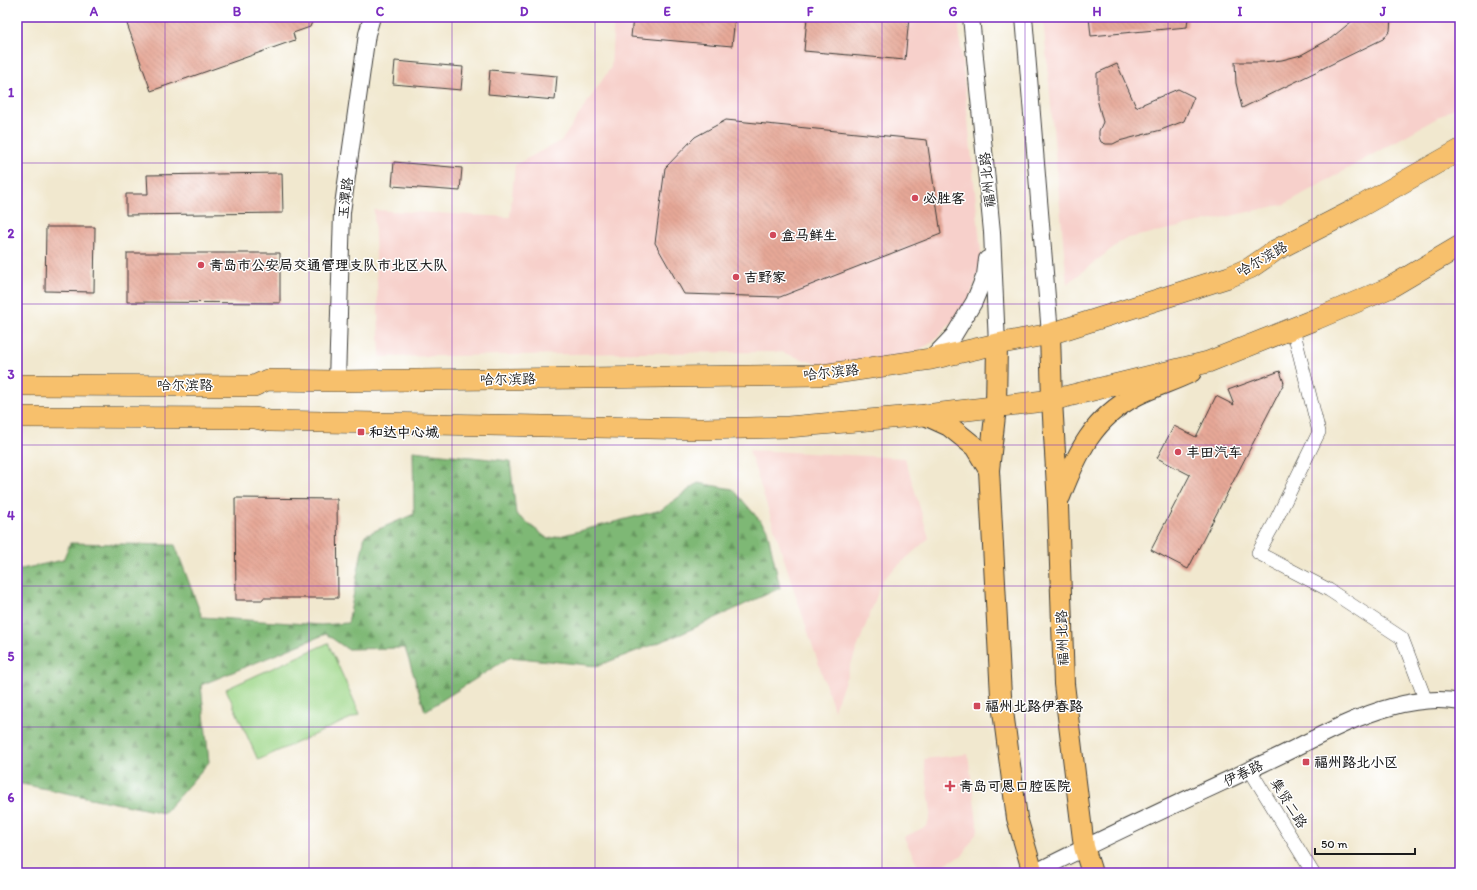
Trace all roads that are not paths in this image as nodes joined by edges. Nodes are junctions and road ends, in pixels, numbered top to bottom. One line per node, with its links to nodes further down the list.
1 (372, 17): 12 (street, 玉潭路)
2 (971, 17): 5 (street, 福州北路)
3 (1024, 17): 8 (street)
4 (1460, 150): 8 (highway, 哈尔滨路)
5 (992, 232): 9 (street, 福州北路); 10 (street)
6 (1460, 246): 7 (highway)
7 (1293, 329): 11 (highway); 20 (street)
8 (1050, 334): 9 (highway, 哈尔滨路); 14 (main road, 福州北路)
9 (997, 344): 10 (highway, 哈尔滨路); 15 (main road)
10 (931, 359): 12 (highway, 哈尔滨路)
11 (1208, 362): 14 (highway); 19 (main road)
12 (337, 381): 13 (highway, 哈尔滨路)
13 (17, 385)
14 (1052, 400): 15 (highway); 19 (main road, 福州北路)
15 (996, 407): 16 (highway); 18 (main road)
16 (925, 415): 17 (highway); 18 (main road)
17 (17, 417)
18 (989, 470): 24 (main road)
19 (1058, 505): 23 (main road, 福州北路)
20 (1426, 701): 21 (street, 伊春路); 22 (street, 伊春路)
21 (1460, 702)
22 (1250, 770): 23 (street, 伊春路); 26 (street, 集贤二路)
23 (1084, 847): 24 (street, 伊春路); 25 (main road, 福州北路)
24 (1034, 873)
25 (1092, 873)
26 (1313, 873)

